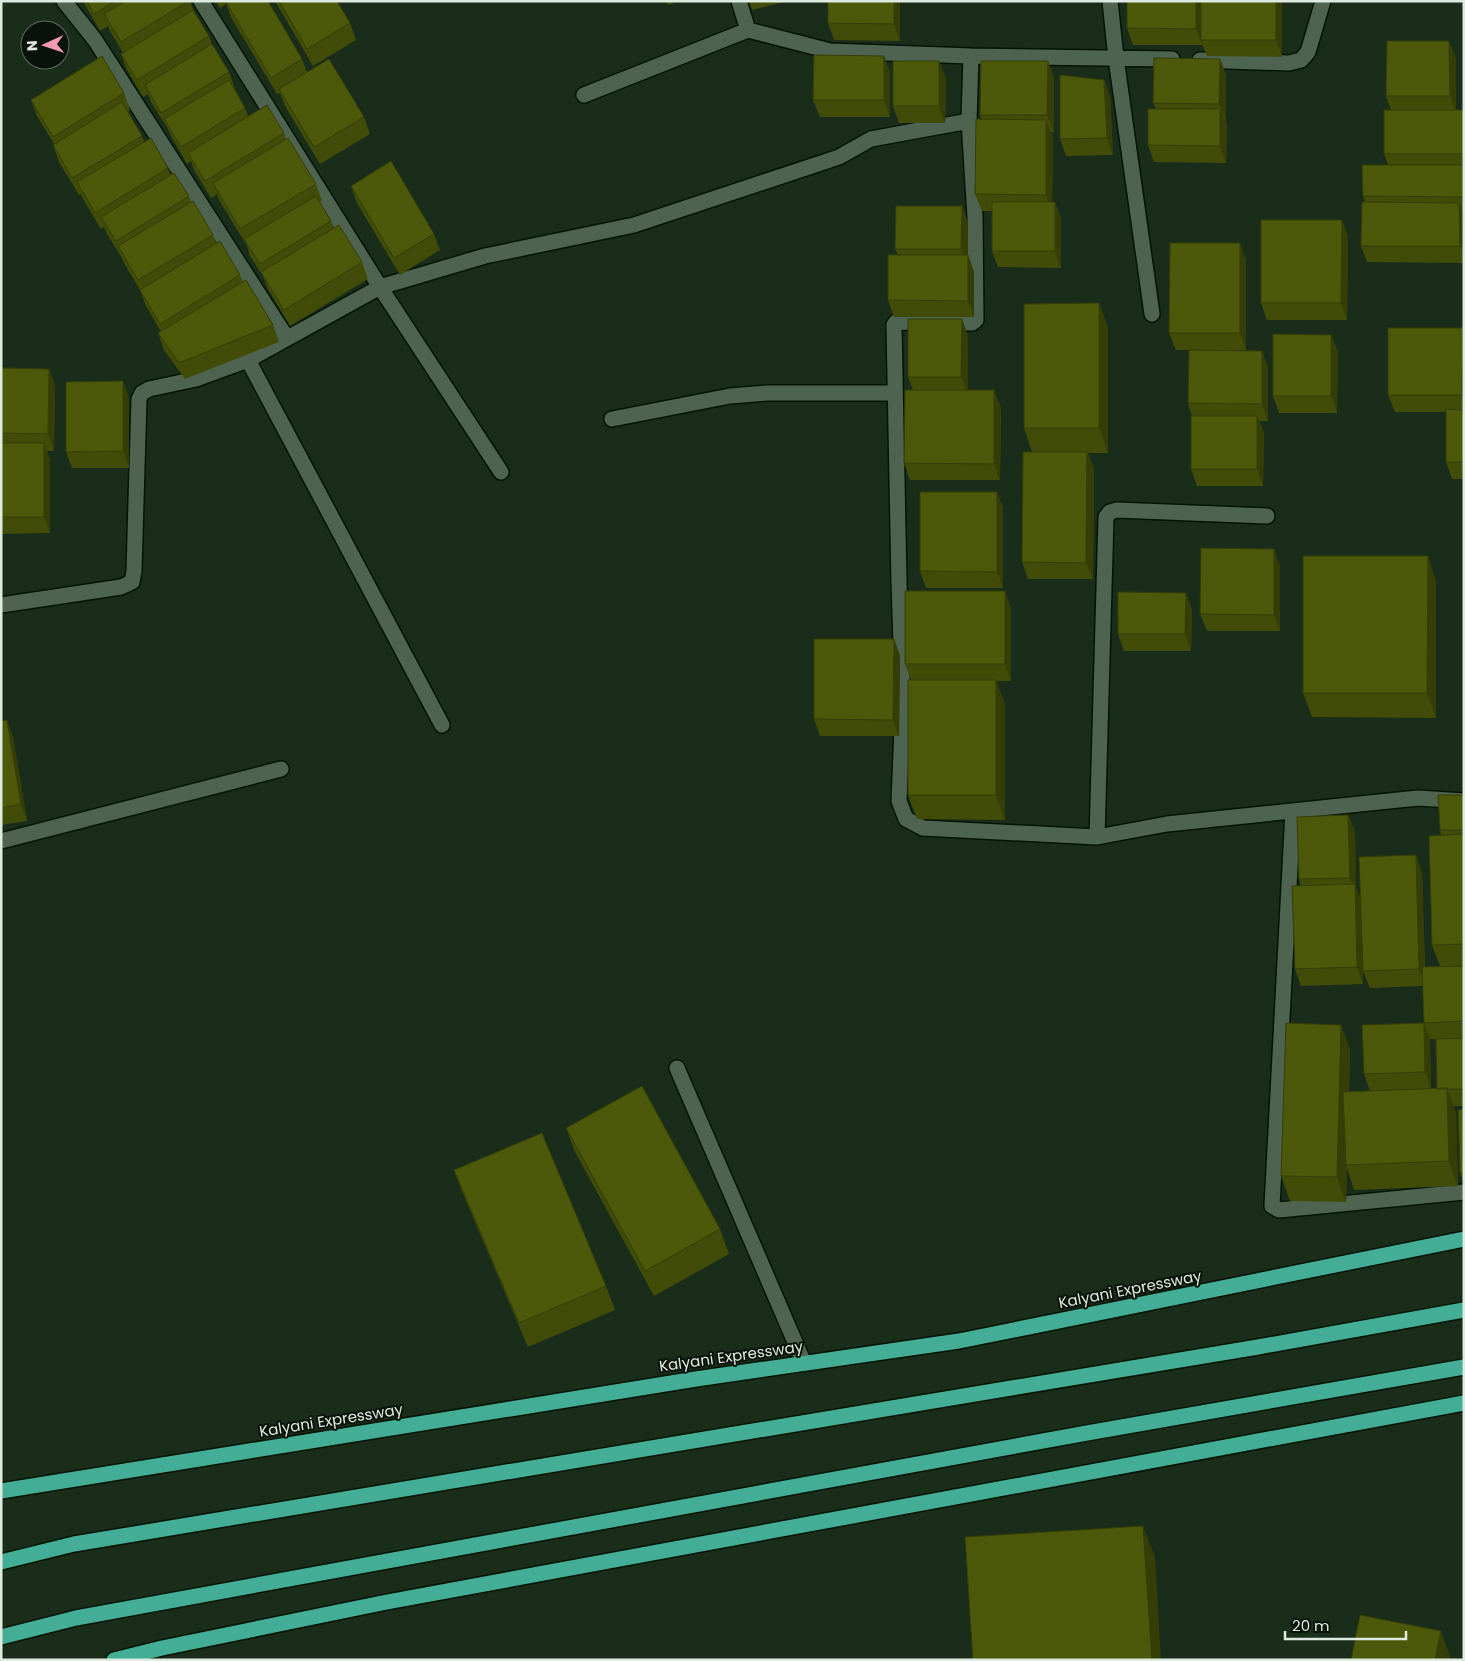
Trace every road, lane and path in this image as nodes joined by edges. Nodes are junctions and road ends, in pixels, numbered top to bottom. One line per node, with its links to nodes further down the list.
1 (64, 1): 13 (lane)
2 (201, 1): 11 (lane)
3 (739, 1): 6 (lane)
4 (1110, 1): 8 (lane)
5 (1324, 1): 8 (lane)
6 (748, 30): 7 (lane); 9 (lane)
7 (971, 56): 8 (lane); 10 (lane)
8 (1116, 58): 12 (lane)
9 (584, 95)
10 (970, 121): 11 (lane); 15 (lane)
11 (380, 287): 13 (lane); 17 (lane)
12 (1152, 314)
13 (287, 338): 14 (lane)
14 (248, 360): 19 (lane); 20 (lane)
15 (895, 393): 16 (lane); 24 (lane)
16 (612, 419)
17 (501, 472)
18 (1267, 516): 24 (lane)
19 (1, 605)
20 (442, 726)
21 (281, 769): 25 (lane)
22 (1464, 801): 23 (lane)
23 (1293, 811): 24 (lane); 27 (lane)
24 (1097, 837)
25 (1, 841)
26 (676, 1068): 30 (lane)
27 (1464, 1192)
28 (1464, 1240): 30 (highway, Kalyani Expressway)
29 (1464, 1310): 34 (highway)
30 (804, 1363): 33 (highway, Kalyani Expressway)
31 (1464, 1368): 35 (highway)
32 (1464, 1403): 36 (highway)
33 (1, 1491)
34 (1, 1562)
35 (1, 1637)
36 (114, 1660)

